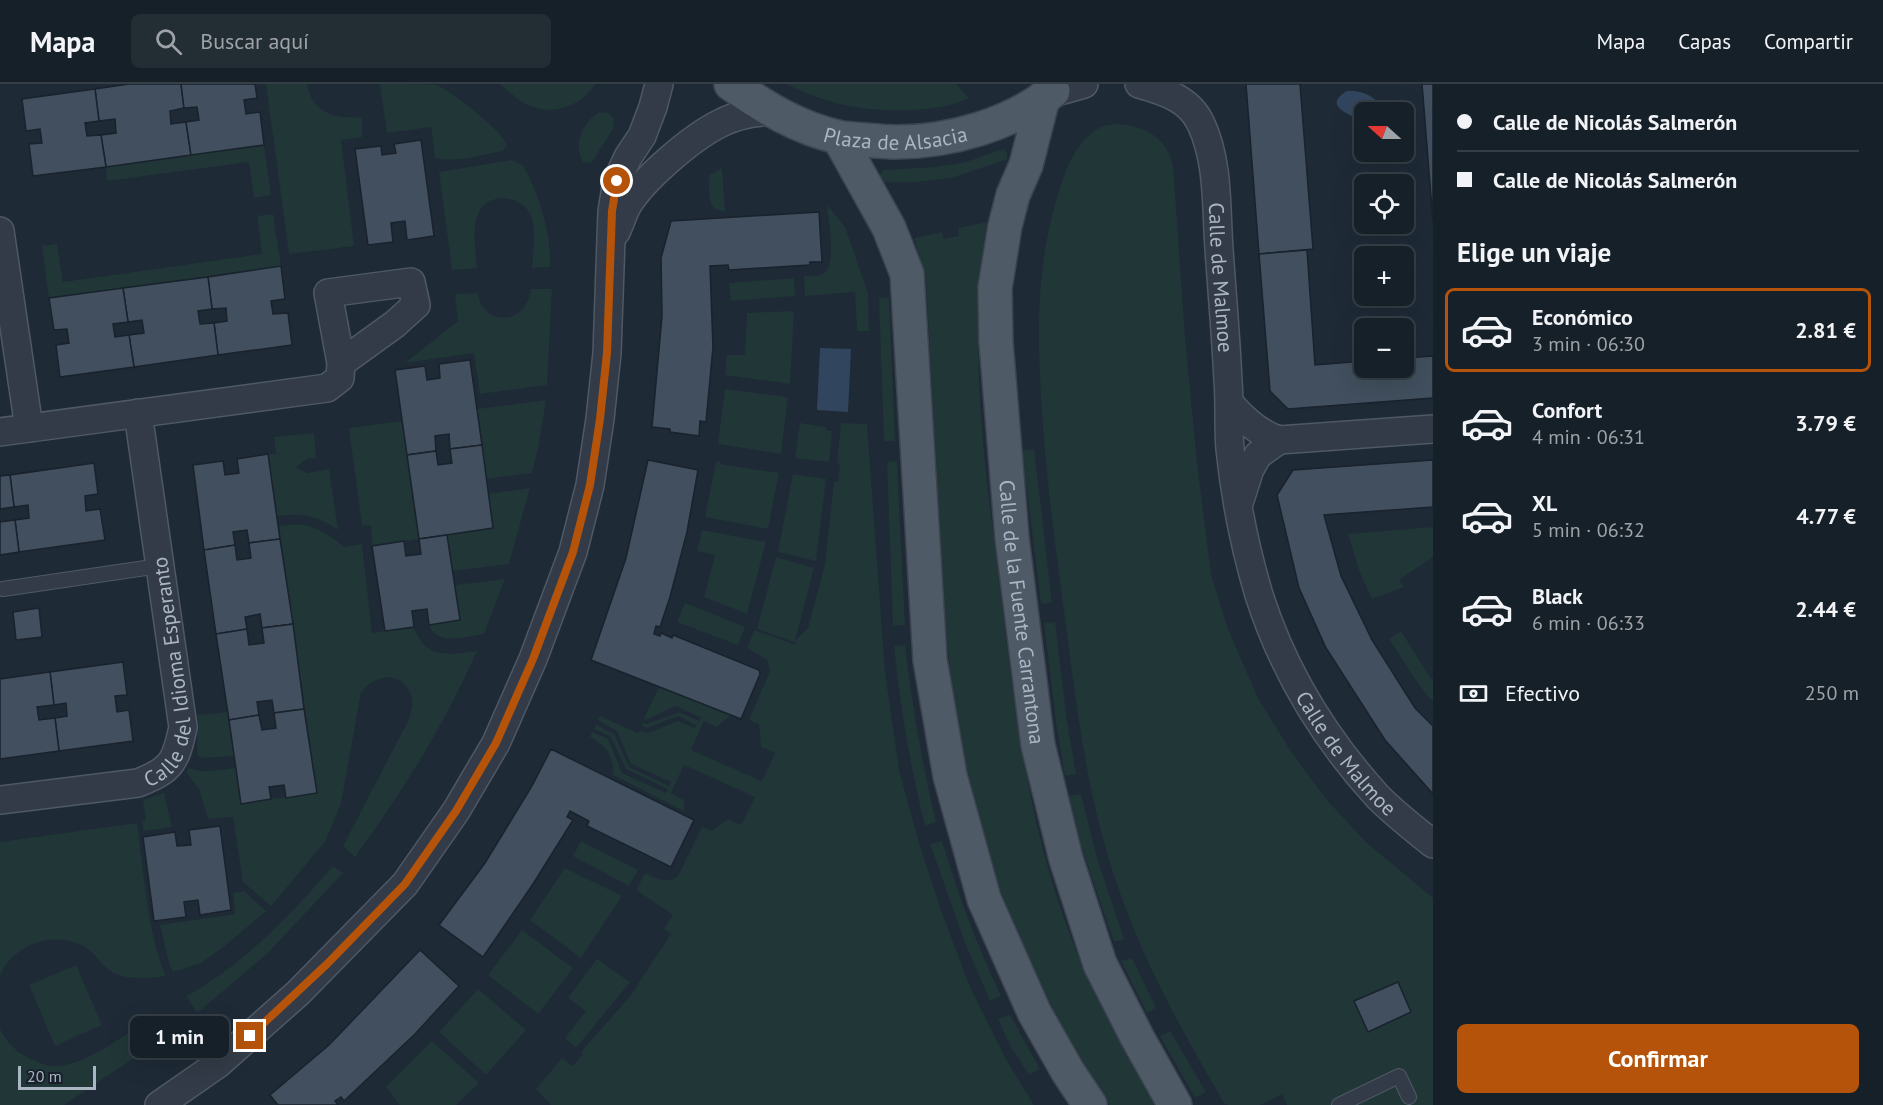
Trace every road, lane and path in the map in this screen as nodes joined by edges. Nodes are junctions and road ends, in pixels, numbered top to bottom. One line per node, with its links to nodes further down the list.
1 (659, 84): 9 (street)
2 (731, 84): 6 (main road, Plaza de Alsacia)
3 (1084, 84): 5 (street)
4 (1139, 84): 11 (street, Calle de Malmoe)
5 (1047, 90): 7 (main road, Plaza de Alsacia); 25 (main road, Calle de la Fuente Carrantona)
6 (770, 111): 7 (main road, Plaza de Alsacia); 9 (street)
7 (839, 138): 24 (main road)
8 (0, 231): 13 (street)
9 (612, 242): 23 (street)
10 (341, 363): 12 (street)
11 (1230, 404): 16 (street); 17 (street, Calle de Malmoe)
12 (138, 413): 13 (street); 18 (street, Calle del Idioma Esperanto)
13 (29, 428): 15 (street)
14 (1433, 429): 16 (street)
15 (0, 432)
16 (1279, 440): 17 (street, Calle de Malmoe)
17 (1238, 510): 21 (street, Calle de Malmoe)
18 (159, 566): 19 (lane); 20 (street, Calle del Idioma Esperanto)
19 (3, 589)
20 (0, 800)
21 (1433, 844)
22 (1409, 1097): 26 (lane)
23 (159, 1105)
24 (1090, 1105)
25 (1175, 1105)
26 (1339, 1105)

